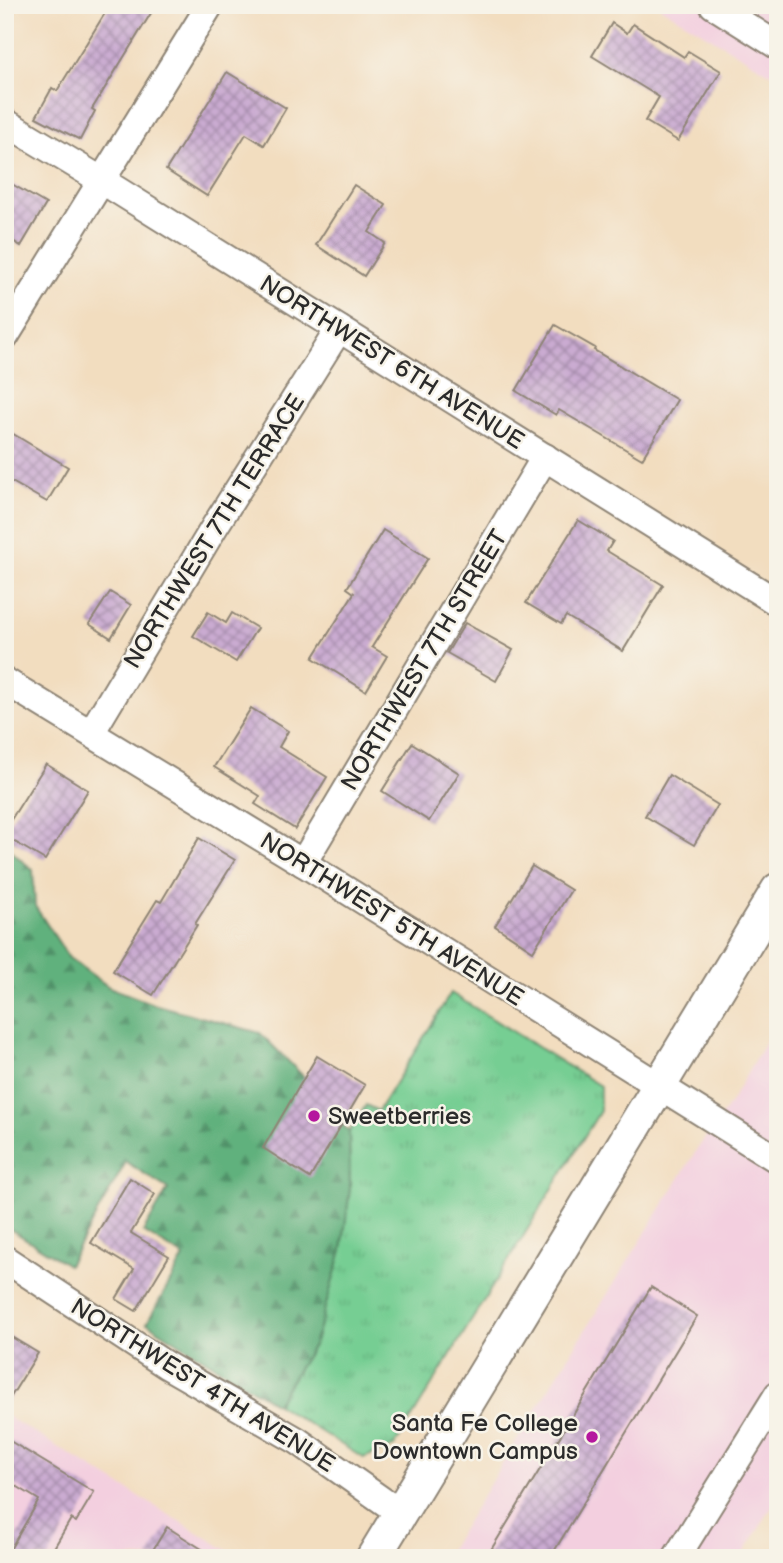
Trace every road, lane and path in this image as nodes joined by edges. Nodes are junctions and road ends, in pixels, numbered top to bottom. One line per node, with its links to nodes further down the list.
1 (210, 5): 5 (street)
2 (713, 5): 3 (street)
3 (778, 46)
4 (5, 122): 5 (street, NORTHWEST 6TH AVENUE)
5 (101, 180): 6 (street, NORTHWEST 6TH AVENUE); 7 (street)
6 (339, 329): 8 (street, NORTHWEST 6TH AVENUE); 11 (street, NORTHWEST 7TH TERRACE)
7 (5, 337)
8 (545, 457): 9 (street, NORTHWEST 6TH AVENUE); 12 (street, NORTHWEST 7TH STREET)
9 (778, 603)
10 (5, 681): 11 (street, NORTHWEST 5TH AVENUE)
11 (90, 733): 12 (street, NORTHWEST 5TH AVENUE)
12 (303, 863): 14 (street, NORTHWEST 5TH AVENUE)
13 (778, 890): 14 (street)
14 (659, 1085): 15 (street, NORTHWEST 5TH AVENUE); 18 (street)
15 (776, 1154)
16 (5, 1259): 18 (street, NORTHWEST 4TH AVENUE)
17 (778, 1394): 20 (street)
18 (400, 1513): 19 (street)
19 (373, 1558)
20 (676, 1558)

